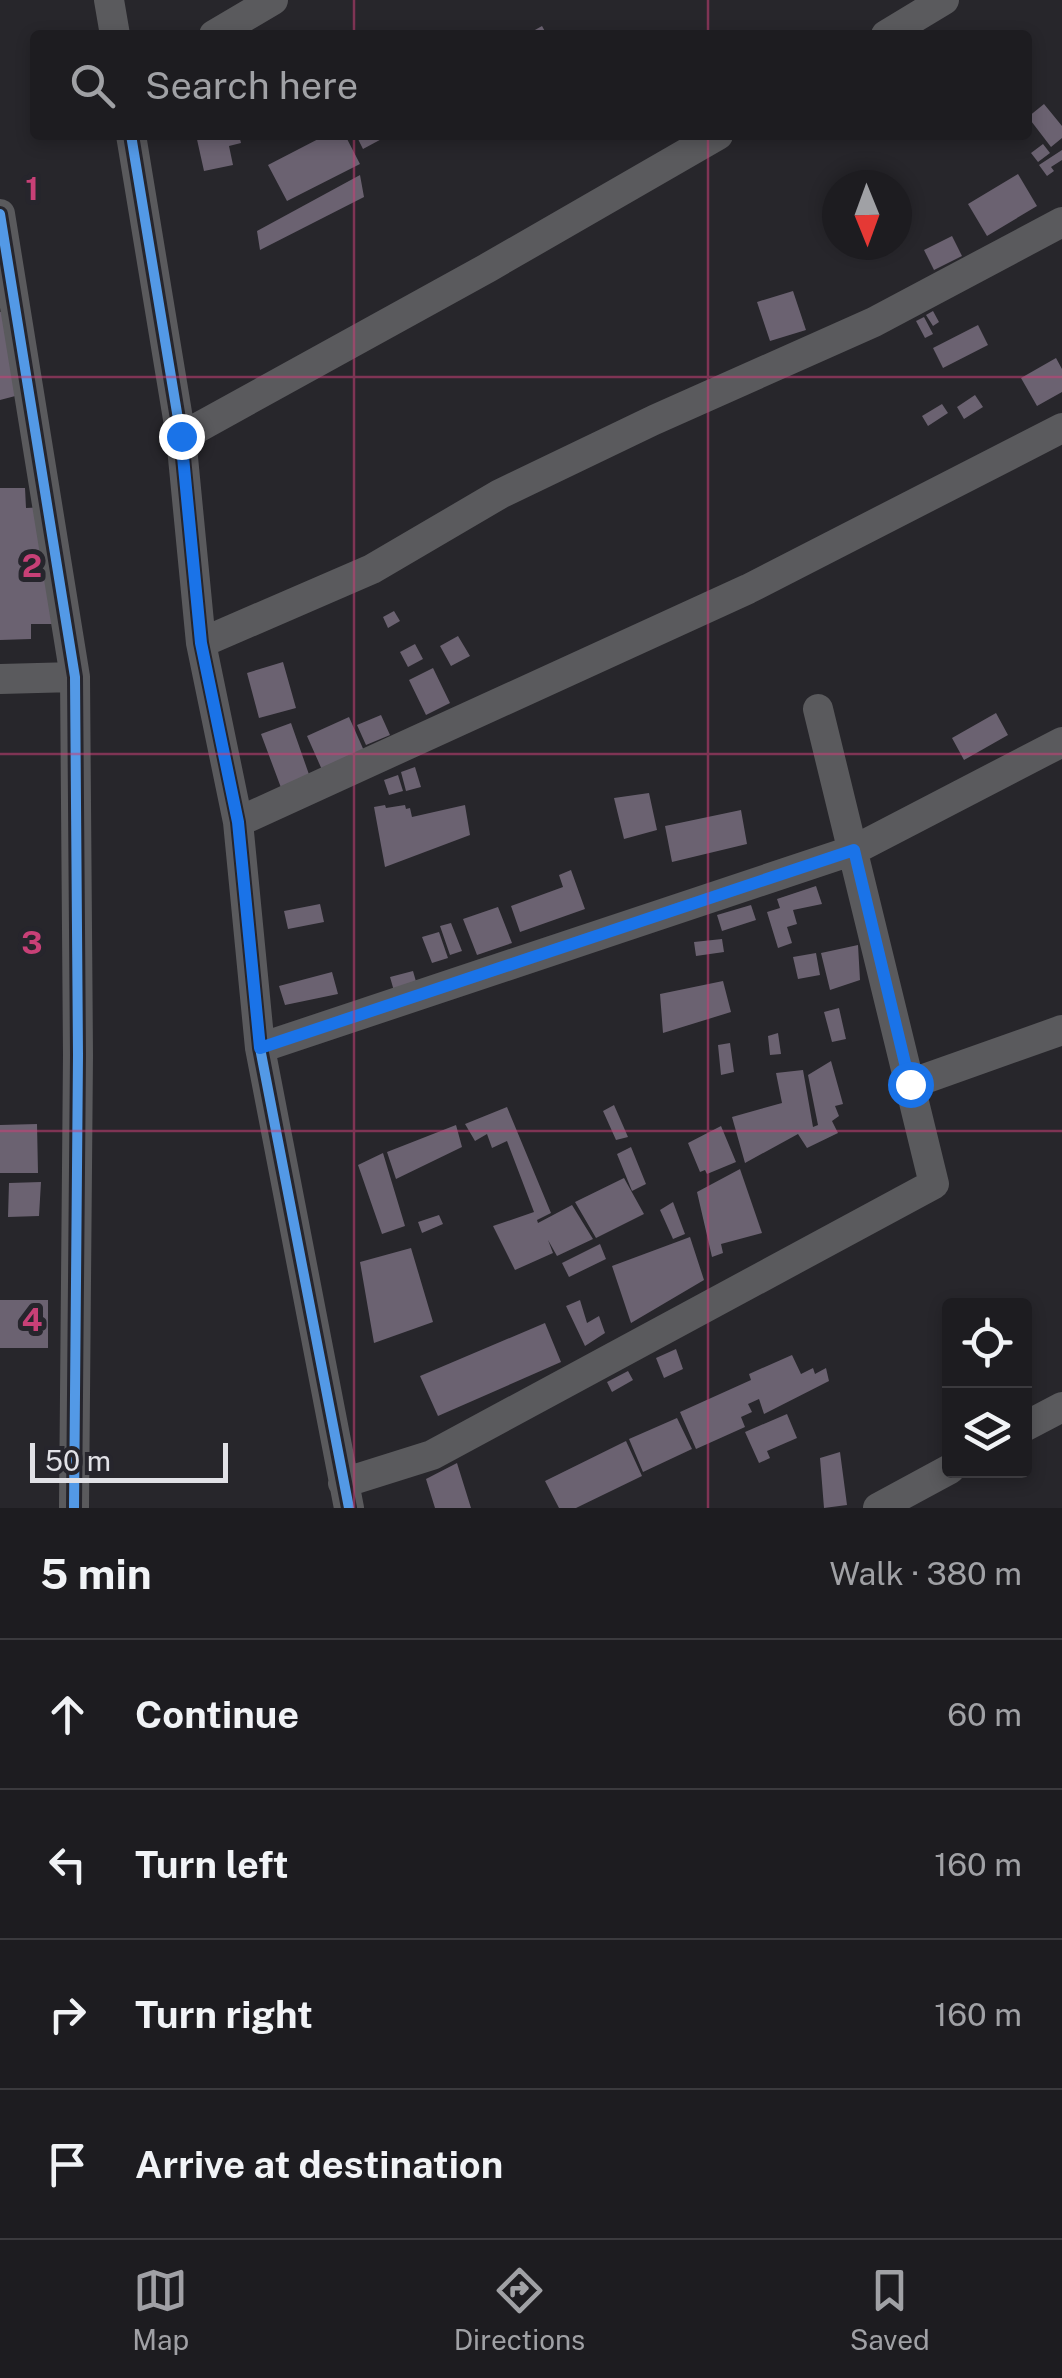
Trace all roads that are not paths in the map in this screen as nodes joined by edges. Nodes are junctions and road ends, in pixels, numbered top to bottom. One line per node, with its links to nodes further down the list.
1 (109, 0): 4 (street)
2 (273, 0): 5 (street)
3 (944, 0): 6 (street)
4 (114, 30)
5 (222, 30)
6 (894, 30)
7 (132, 140): 12 (street)
8 (709, 140): 12 (street)
9 (0, 214): 14 (street)
10 (1062, 222): 13 (street)
11 (1062, 428): 18 (street)
12 (181, 436): 13 (street)
13 (201, 643): 18 (street)
14 (74, 677): 15 (street); 27 (street)
15 (0, 679)
16 (818, 709): 19 (street)
17 (1062, 742): 19 (street)
18 (238, 822): 21 (street)
19 (854, 850): 21 (street); 22 (street)
20 (1062, 1030): 22 (street)
21 (260, 1048): 26 (street)
22 (910, 1084): 26 (street)
23 (1062, 1407): 24 (street)
24 (1032, 1424)
25 (942, 1473): 28 (street)
26 (346, 1496)
27 (74, 1508)
28 (878, 1508)

